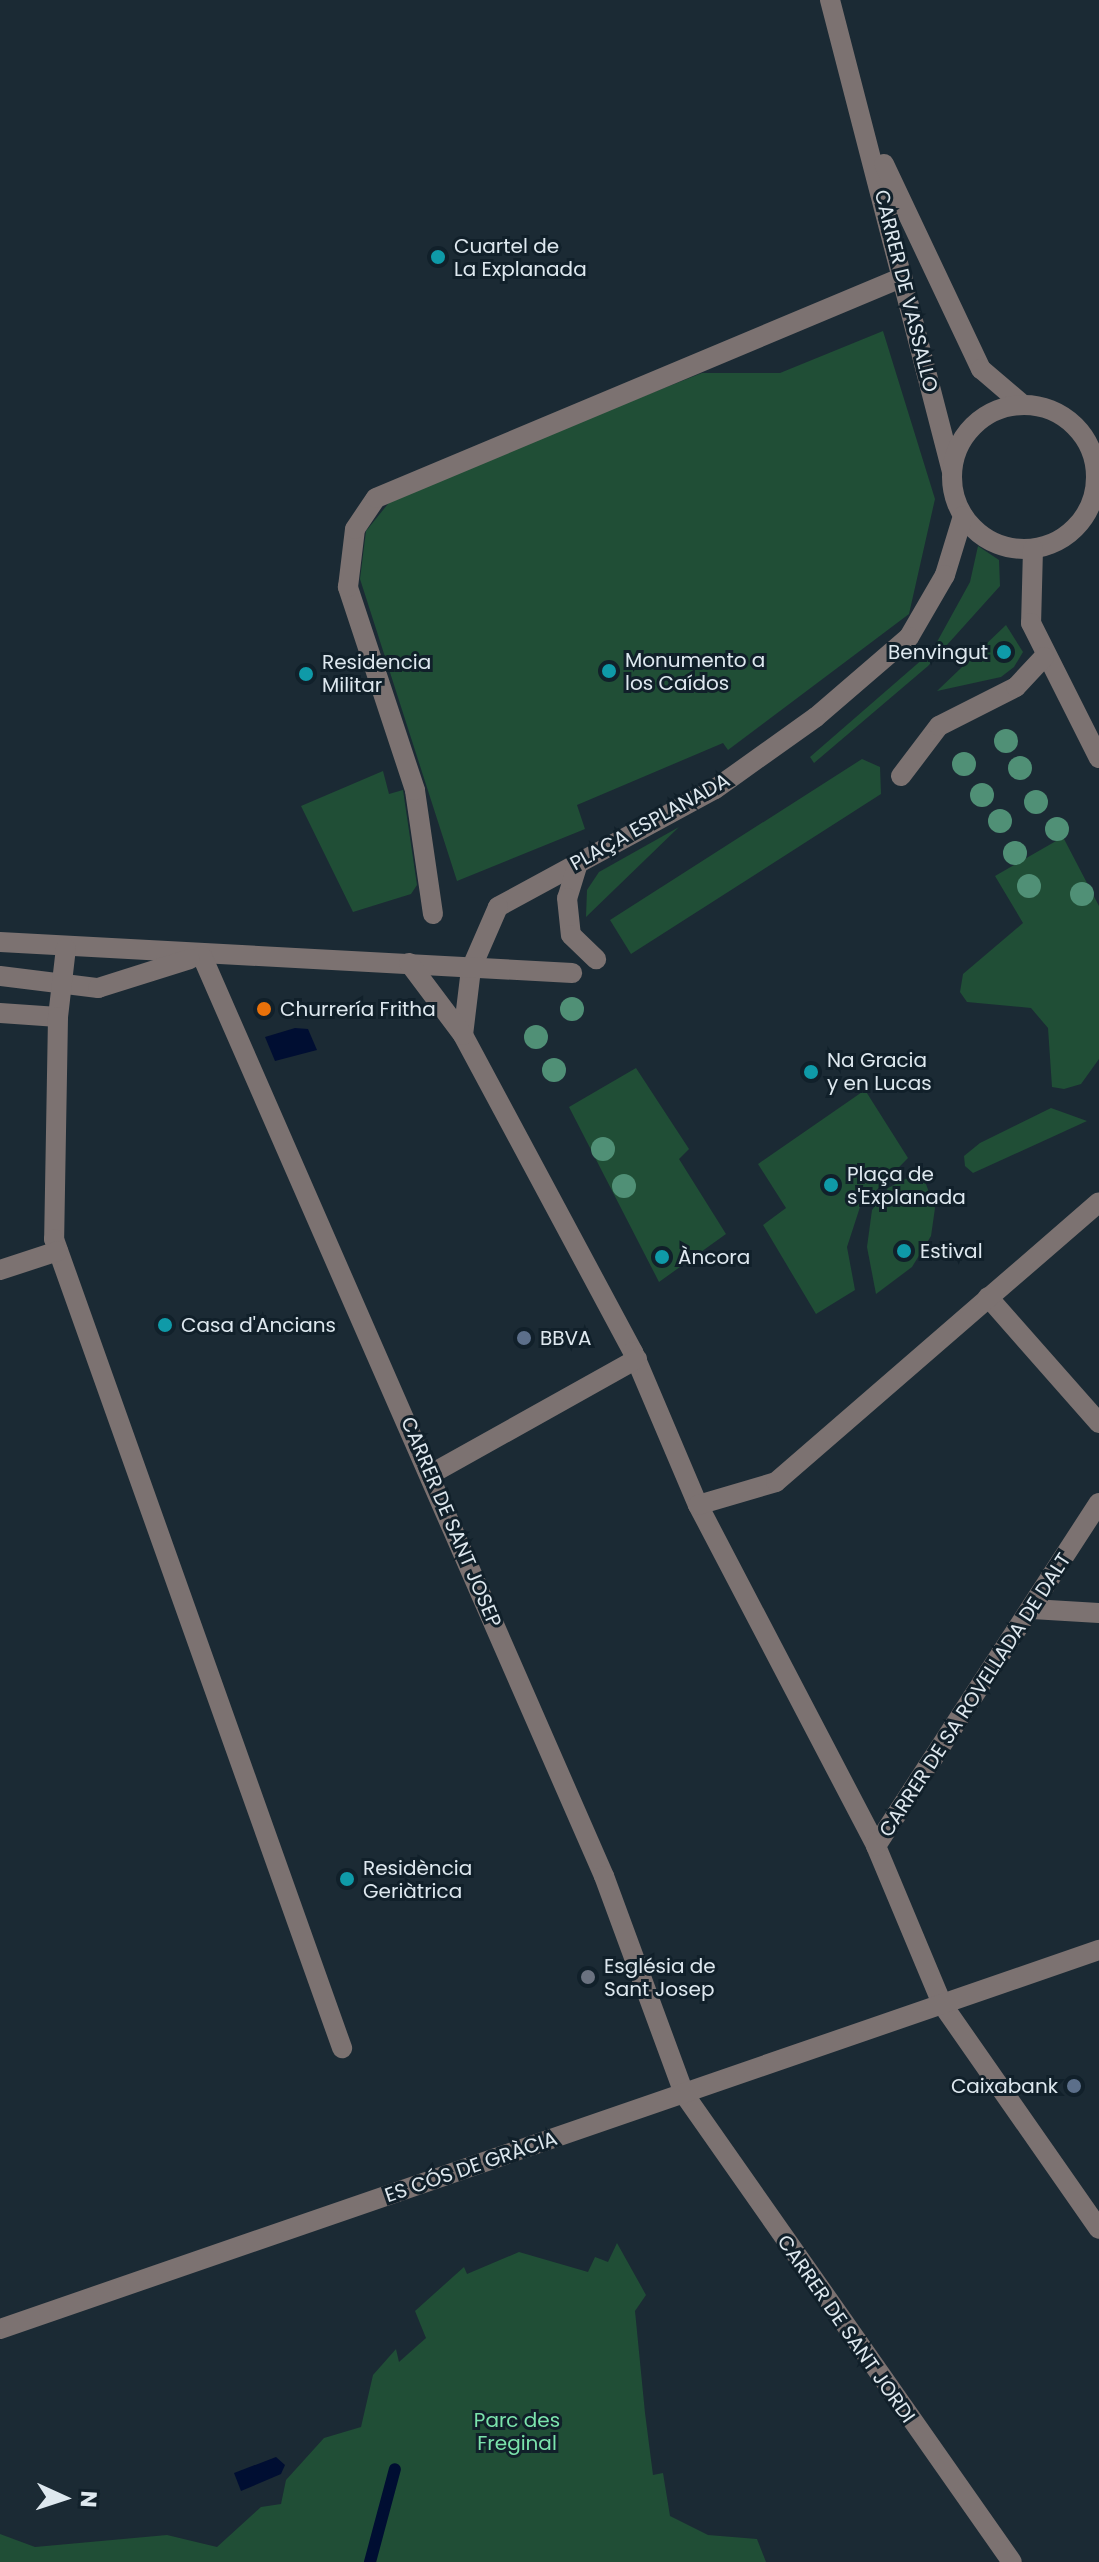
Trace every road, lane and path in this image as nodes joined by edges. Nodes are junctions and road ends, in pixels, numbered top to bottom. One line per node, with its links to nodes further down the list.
1 (830, 0): 2 (street, CARRER DE VASSALLO)
2 (861, 112): 3 (street, CARRER DE VASSALLO); 4 (street, CARRER DE VASSALLO)
3 (903, 277): 6 (street, CARRER DE VASSALLO); 13 (street)
4 (1022, 404): 5 (street); 6 (street)
5 (1096, 449): 8 (street)
6 (952, 471): 7 (street)
7 (963, 516): 8 (street); 12 (street, PLAÇA ESPLANADA)
8 (1033, 549): 9 (street)
9 (1044, 657): 10 (street); 11 (street)
10 (1099, 758)
11 (901, 776)
12 (578, 863): 17 (street); 19 (street, PLAÇA ESPLANADA)
13 (433, 914)
14 (0, 942): 15 (street)
15 (66, 948): 16 (street); 22 (street)
16 (202, 956): 18 (street); 22 (street); 32 (street, CARRER DE SANT JOSEP)
17 (596, 959)
18 (409, 963): 19 (street); 25 (street)
19 (471, 969): 20 (street); 25 (street, PLAÇA ESPLANADA)
20 (572, 973)
21 (0, 976): 22 (street)
22 (62, 982): 24 (street)
23 (0, 1013): 24 (street)
24 (58, 1017): 27 (street)
25 (463, 1035): 30 (street)
26 (1099, 1202): 29 (street)
27 (58, 1251): 28 (street); 40 (street)
28 (0, 1270)
29 (988, 1297): 31 (street); 34 (street)
30 (637, 1359): 32 (street); 34 (street)
31 (1099, 1423)
32 (431, 1474): 41 (street, CARRER DE SANT JOSEP)
33 (1099, 1503): 35 (street, CARRER DE SA ROVELLADA DE DALT)
34 (698, 1505): 37 (street)
35 (1032, 1609): 36 (street); 37 (street, CARRER DE SA ROVELLADA DE DALT)
36 (1099, 1613)
37 (876, 1846): 39 (street)
38 (1099, 1950): 39 (street, ES CÓS DE GRÀCIA)
39 (942, 2004): 41 (street, ES CÓS DE GRÀCIA); 42 (street)
40 (342, 2048)
41 (684, 2094): 43 (street, ES CÓS DE GRÀCIA); 44 (street, CARRER DE SANT JORDI)
42 (1099, 2229)
43 (0, 2329)
44 (1012, 2562)

